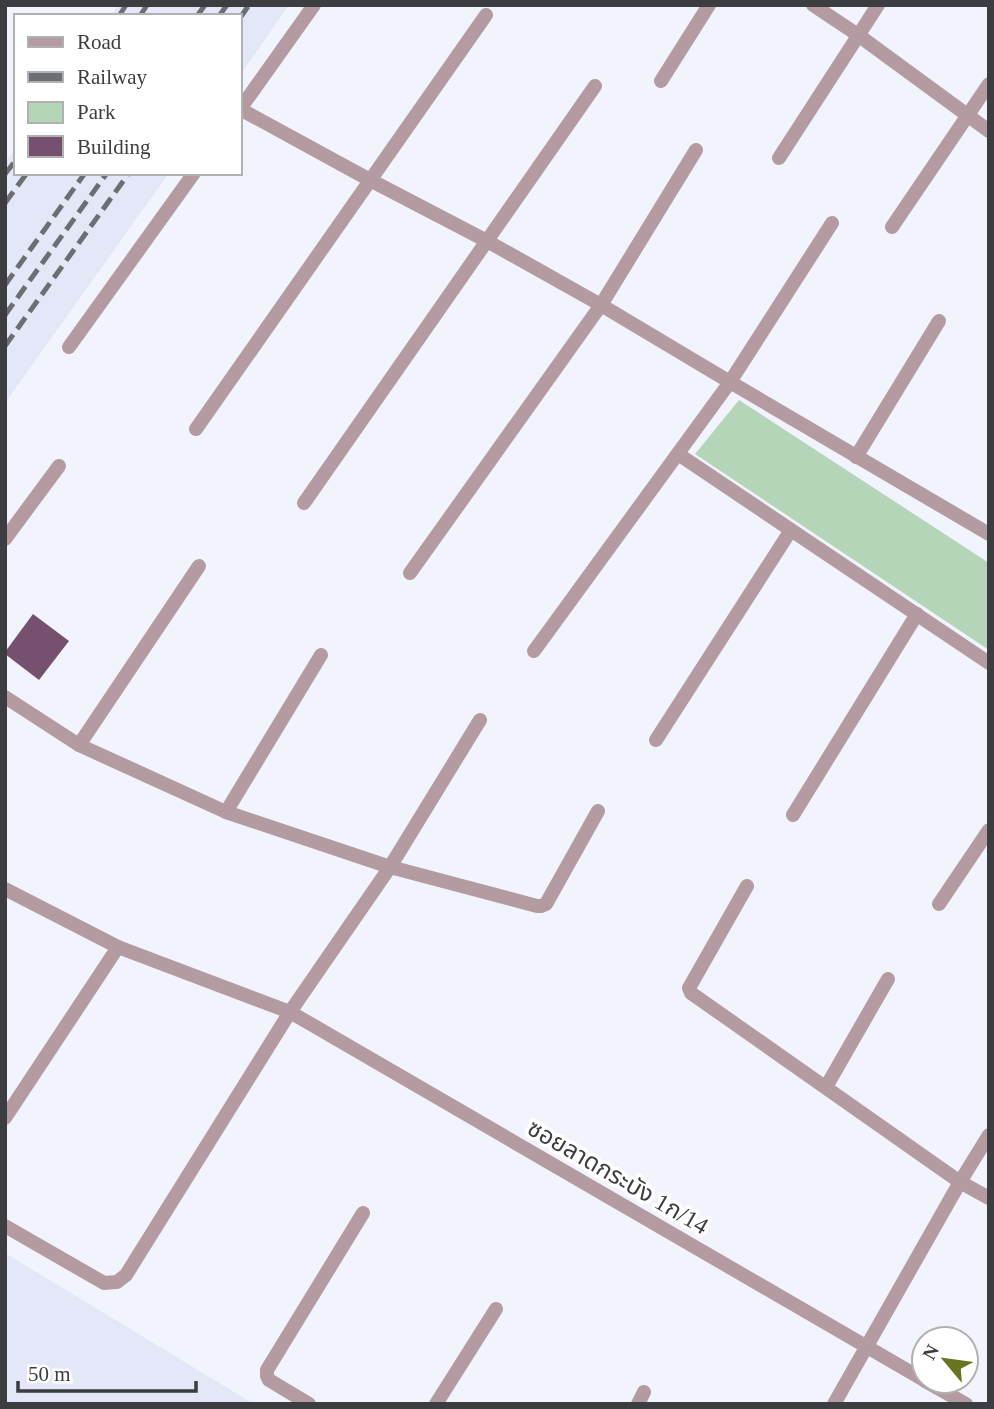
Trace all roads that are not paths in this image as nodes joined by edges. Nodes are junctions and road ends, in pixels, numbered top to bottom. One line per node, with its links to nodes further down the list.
1 (314, 5): 10 (street)
2 (709, 5): 7 (street)
3 (813, 5): 6 (street)
4 (878, 5): 6 (street)
5 (486, 15): 17 (street)
6 (858, 36): 12 (street); 15 (street)
7 (661, 81)
8 (989, 84): 12 (street)
9 (595, 86): 20 (street)
10 (242, 106)
11 (242, 110): 17 (street)
12 (968, 116): 13 (street); 19 (street)
13 (989, 131)
14 (696, 150): 21 (street)
15 (779, 158)
16 (193, 175): 23 (street)
17 (370, 180): 20 (street); 25 (street)
18 (832, 223): 24 (street)
19 (892, 227)
20 (487, 241): 21 (street); 29 (street)
21 (601, 305): 24 (street); 34 (street)
22 (939, 321): 27 (street)
23 (69, 347)
24 (730, 382): 26 (street); 27 (street)
25 (196, 429)
26 (678, 454): 30 (street); 36 (street)
27 (856, 457): 31 (street)
28 (59, 466): 32 (street)
29 (304, 503)
30 (791, 530): 35 (street); 41 (street)
31 (989, 534)
32 (5, 540)
33 (199, 566): 42 (street)
34 (410, 573)
35 (917, 614): 38 (street); 45 (street)
36 (534, 651)
37 (321, 655): 44 (street)
38 (989, 663)
39 (5, 697): 42 (street)
40 (480, 720): 47 (street)
41 (656, 740)
42 (79, 746): 44 (street)
43 (598, 811): 47 (street)
44 (226, 812): 47 (street)
45 (793, 816)
46 (989, 831): 50 (street)
47 (390, 867): 53 (street)
48 (747, 886): 54 (street)
49 (5, 889): 51 (street, ซอยลาดกระบัง 1ก/14)
50 (939, 904)
51 (118, 947): 53 (street, ซอยลาดกระบัง 1ก/14); 55 (street)
52 (888, 979): 54 (street)
53 (290, 1012): 60 (street); 62 (street, ซอยลาดกระบัง 1ก/14)
54 (826, 1087): 57 (street)
55 (5, 1118)
56 (989, 1135): 57 (street)
57 (960, 1182): 58 (street); 62 (street)
58 (989, 1198)
59 (363, 1213): 65 (street)
60 (5, 1226)
61 (496, 1309): 66 (street)
62 (866, 1348): 63 (street, ซอยลาดกระบัง 1ก/14); 67 (street)
63 (910, 1373)
64 (950, 1395): 68 (street, ซอยลาดกระบัง 1ก/14)
65 (309, 1404)
66 (436, 1404)
67 (834, 1404)
68 (966, 1404)

